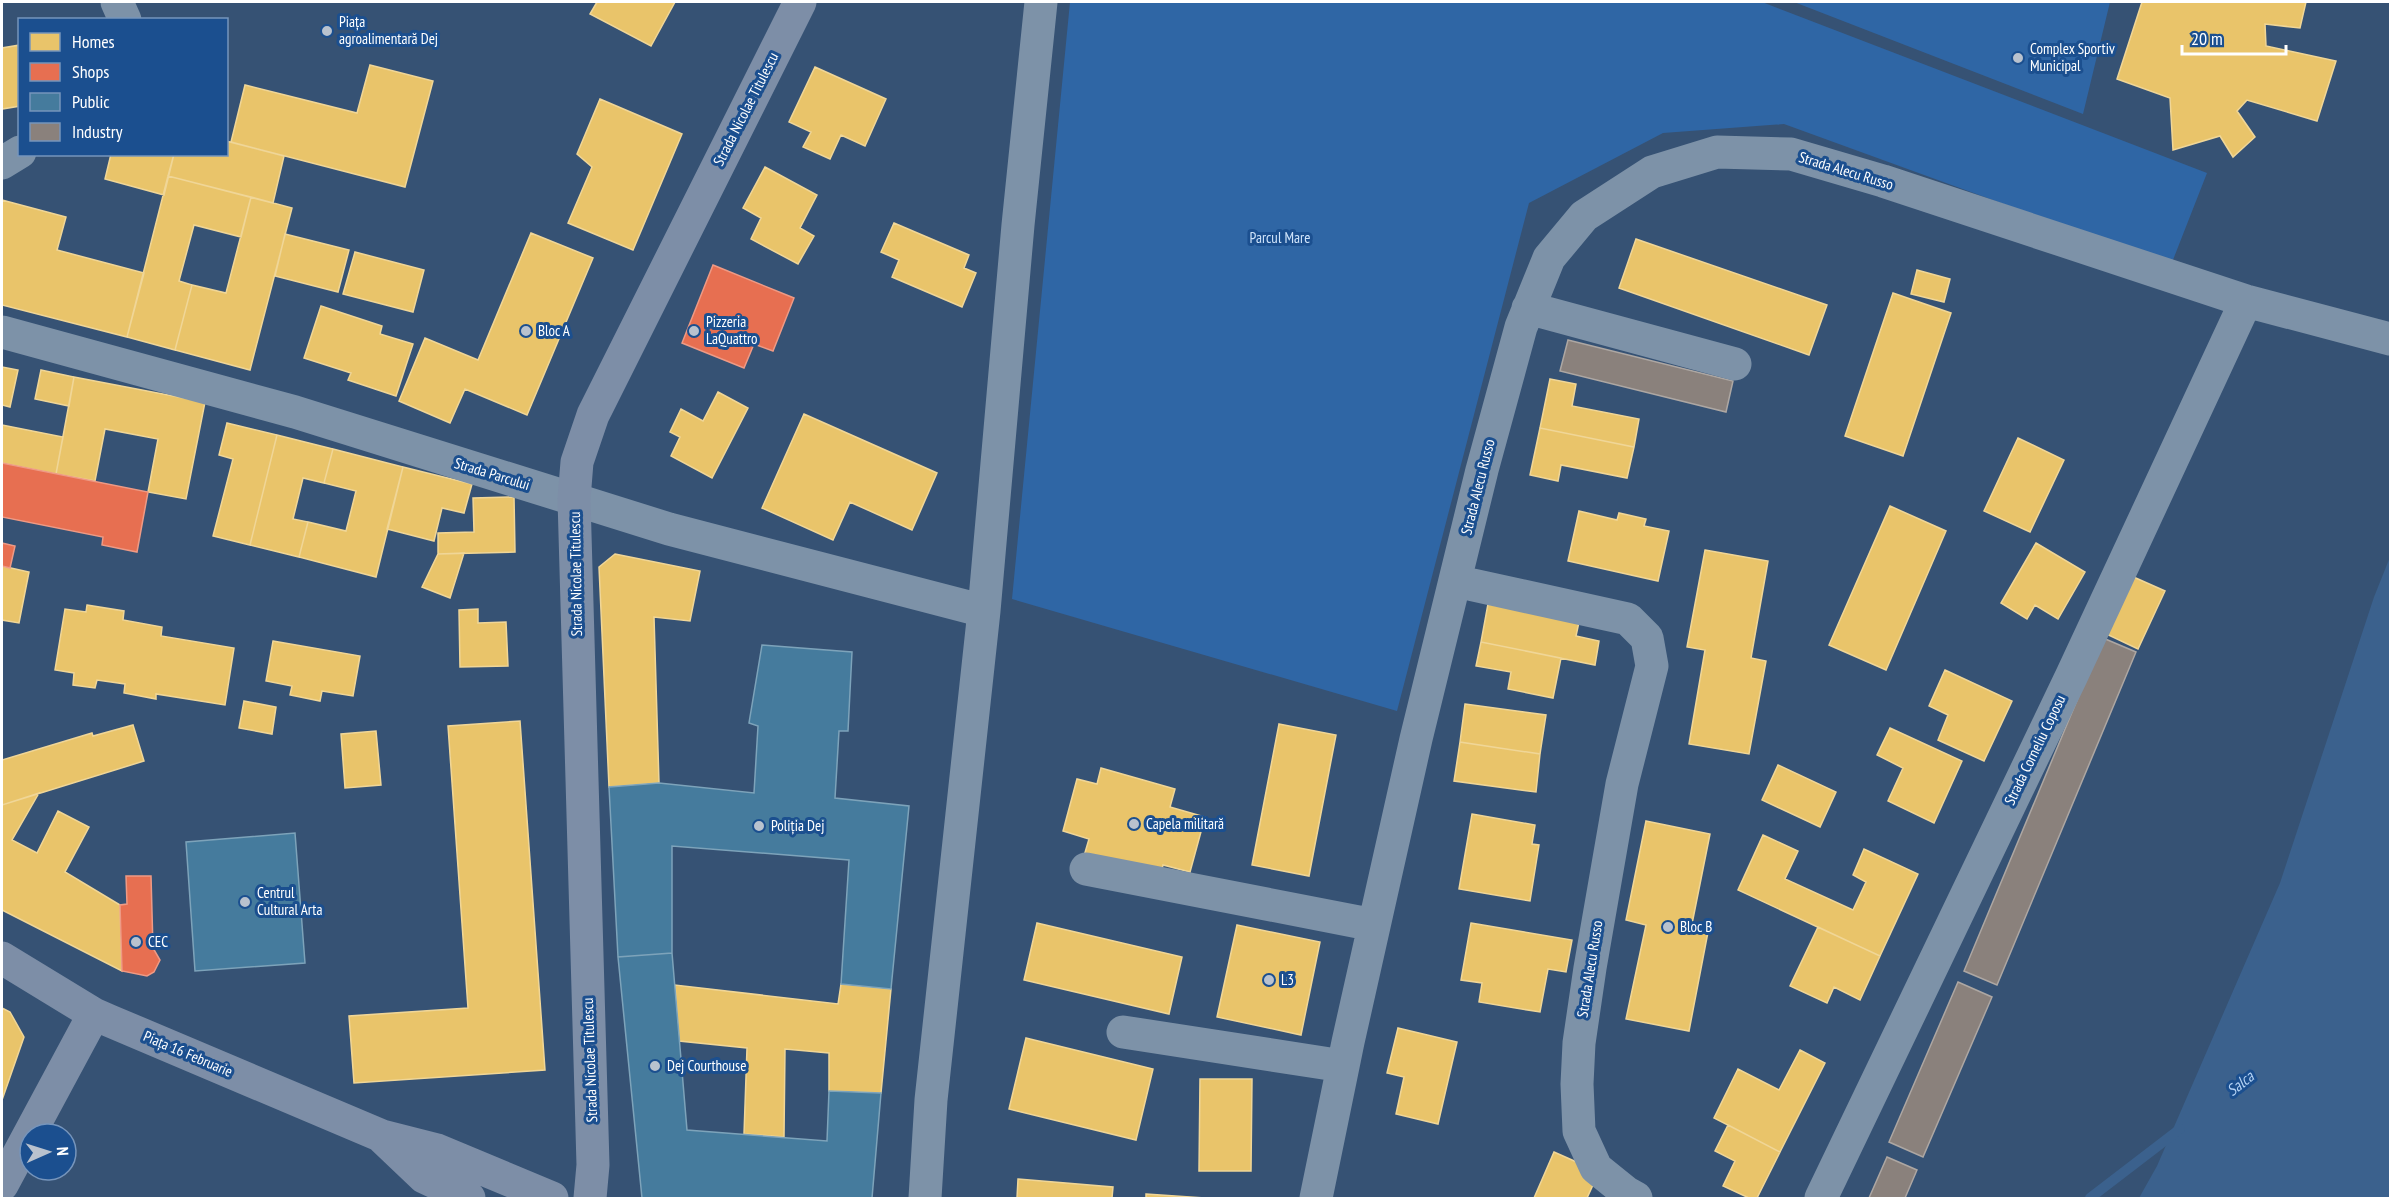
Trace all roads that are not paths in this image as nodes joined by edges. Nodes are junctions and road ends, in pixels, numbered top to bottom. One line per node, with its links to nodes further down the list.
1 (117, 2): 4 (street)
2 (800, 2): 12 (main road, Strada Nicolae Titulescu)
3 (1041, 2): 14 (street)
4 (124, 18)
5 (18, 153): 6 (street)
6 (2, 163)
7 (2246, 302): 8 (street, Strada Alecu Russo); 10 (street, Strada Alecu Russo); 29 (street, Strada Corneliu Coposu)
8 (1528, 308): 11 (street); 13 (street, Strada Alecu Russo)
9 (2, 332): 12 (street, Strada Parcului)
10 (2391, 339)
11 (1735, 364)
12 (574, 500): 14 (street, Strada Parcului); 25 (main road, Strada Nicolae Titulescu)
13 (1455, 581): 16 (street, Strada Alecu Russo); 28 (street, Strada Alecu Russo)
14 (984, 611): 26 (street)
15 (1086, 869): 16 (street)
16 (1374, 925): 20 (street, Strada Alecu Russo)
17 (2, 958): 18 (main road, Piața 16 Februarie)
18 (94, 1014): 21 (main road, Piața 16 Februarie); 22 (main road)
19 (1123, 1032): 20 (street)
20 (1343, 1066): 27 (street, Strada Alecu Russo)
21 (382, 1137): 23 (main road, Piața 16 Februarie); 24 (main road, Piața 16 Februarie)
22 (2, 1185)
23 (470, 1198)
24 (552, 1198)
25 (590, 1198)
26 (925, 1198)
27 (1316, 1198)
28 (1636, 1198)
29 (1821, 1198)

